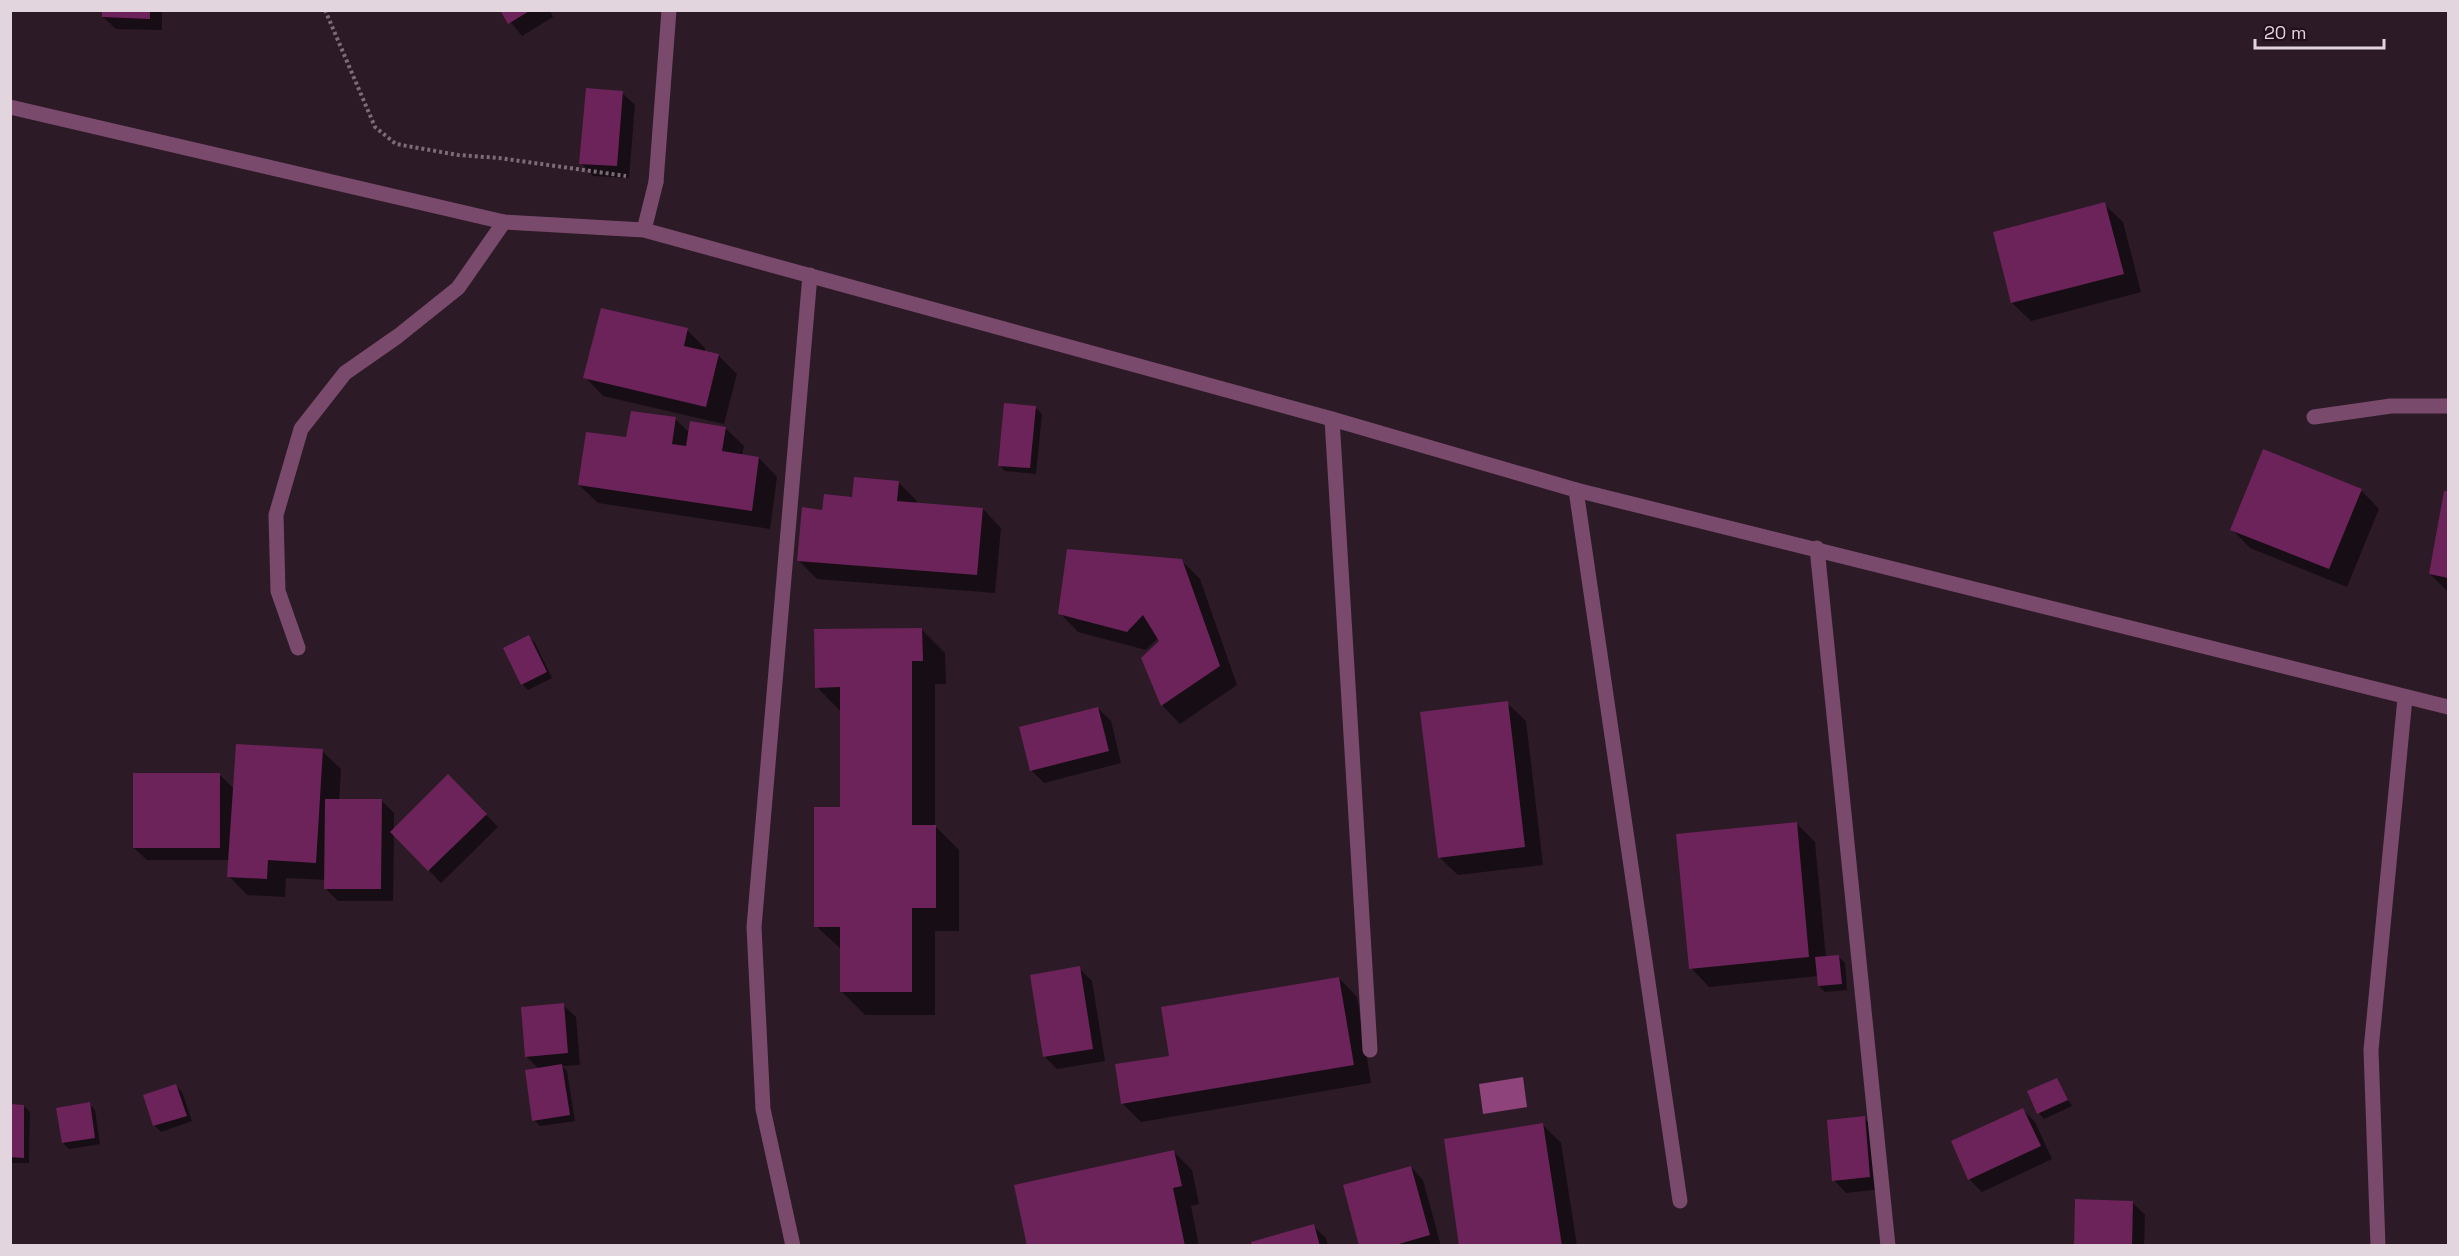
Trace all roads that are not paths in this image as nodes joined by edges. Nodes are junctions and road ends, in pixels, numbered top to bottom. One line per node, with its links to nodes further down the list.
1 (669, 10): 4 (street)
2 (10, 107): 3 (street)
3 (504, 222): 4 (street); 11 (street)
4 (644, 230): 5 (street)
5 (810, 275): 8 (street); 16 (street)
6 (2448, 406): 7 (street)
7 (2313, 417)
8 (1332, 419): 9 (street); 14 (street)
9 (1576, 490): 10 (street); 15 (street)
10 (1817, 548): 12 (street); 17 (street)
11 (298, 648)
12 (2405, 698): 13 (street); 18 (street)
13 (2448, 707)
14 (1370, 1050)
15 (1680, 1201)
16 (792, 1245)
17 (1888, 1245)
18 (2378, 1245)

